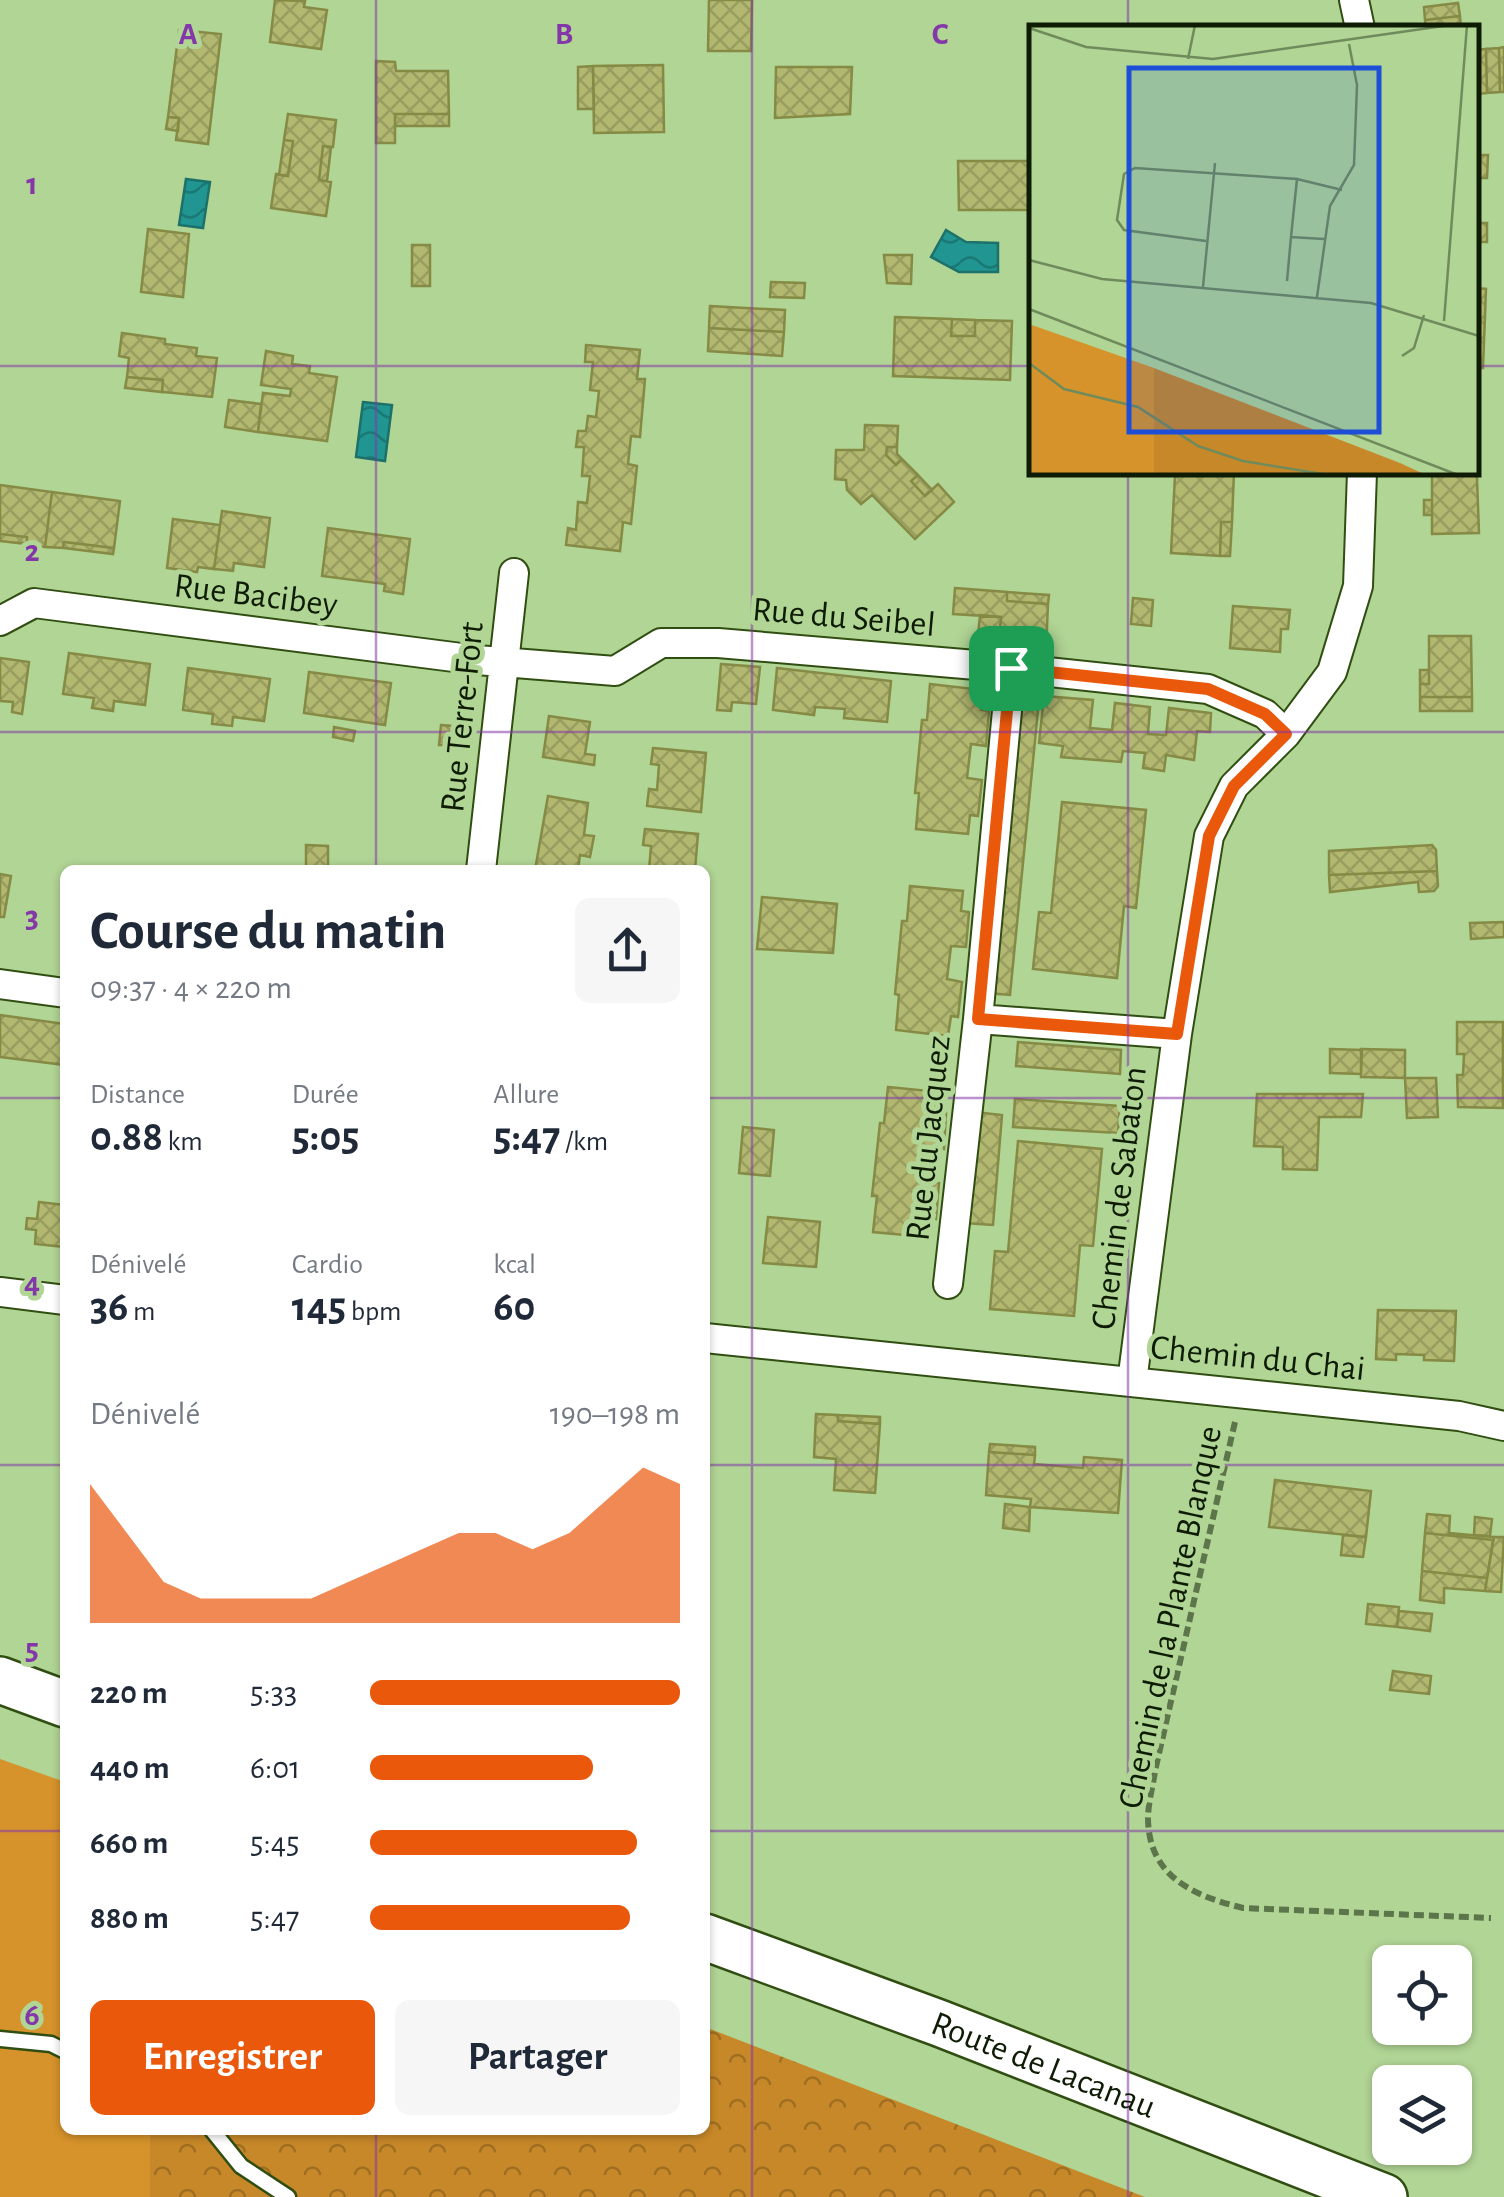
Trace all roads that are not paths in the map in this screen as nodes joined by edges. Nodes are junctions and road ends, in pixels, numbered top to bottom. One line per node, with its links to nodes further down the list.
1 (1354, 0): 2 (street)
2 (1359, 25)
3 (1362, 475): 8 (street, Chemin de Sabaton)
4 (514, 573): 6 (street, Rue Terre-Fort)
5 (0, 621): 6 (street, Rue Bacibey)
6 (506, 662): 7 (street, Rue du Seibel); 9 (street, Rue Terre-Fort)
7 (1011, 668): 8 (street, Rue du Seibel); 12 (street)
8 (1286, 734): 13 (street, Chemin de Sabaton)
9 (482, 865)
10 (0, 984): 11 (street)
11 (60, 992)
12 (978, 1019): 13 (street, Rue du Jacquez); 14 (street, Rue du Jacquez)
13 (1177, 1034): 18 (street, Chemin de Sabaton)
14 (948, 1284)
15 (0, 1292): 16 (street)
16 (60, 1299)
17 (710, 1339): 18 (street, Chemin du Chai)
18 (1132, 1382): 19 (street, Chemin du Chai)
19 (1504, 1426)
20 (0, 1680): 21 (main road)
21 (60, 1702)
22 (710, 1939): 27 (main road, Route de Lacanau)
23 (0, 2039): 24 (lane)
24 (60, 2048)
25 (216, 2135): 26 (lane)
26 (288, 2197)
27 (1384, 2197)

